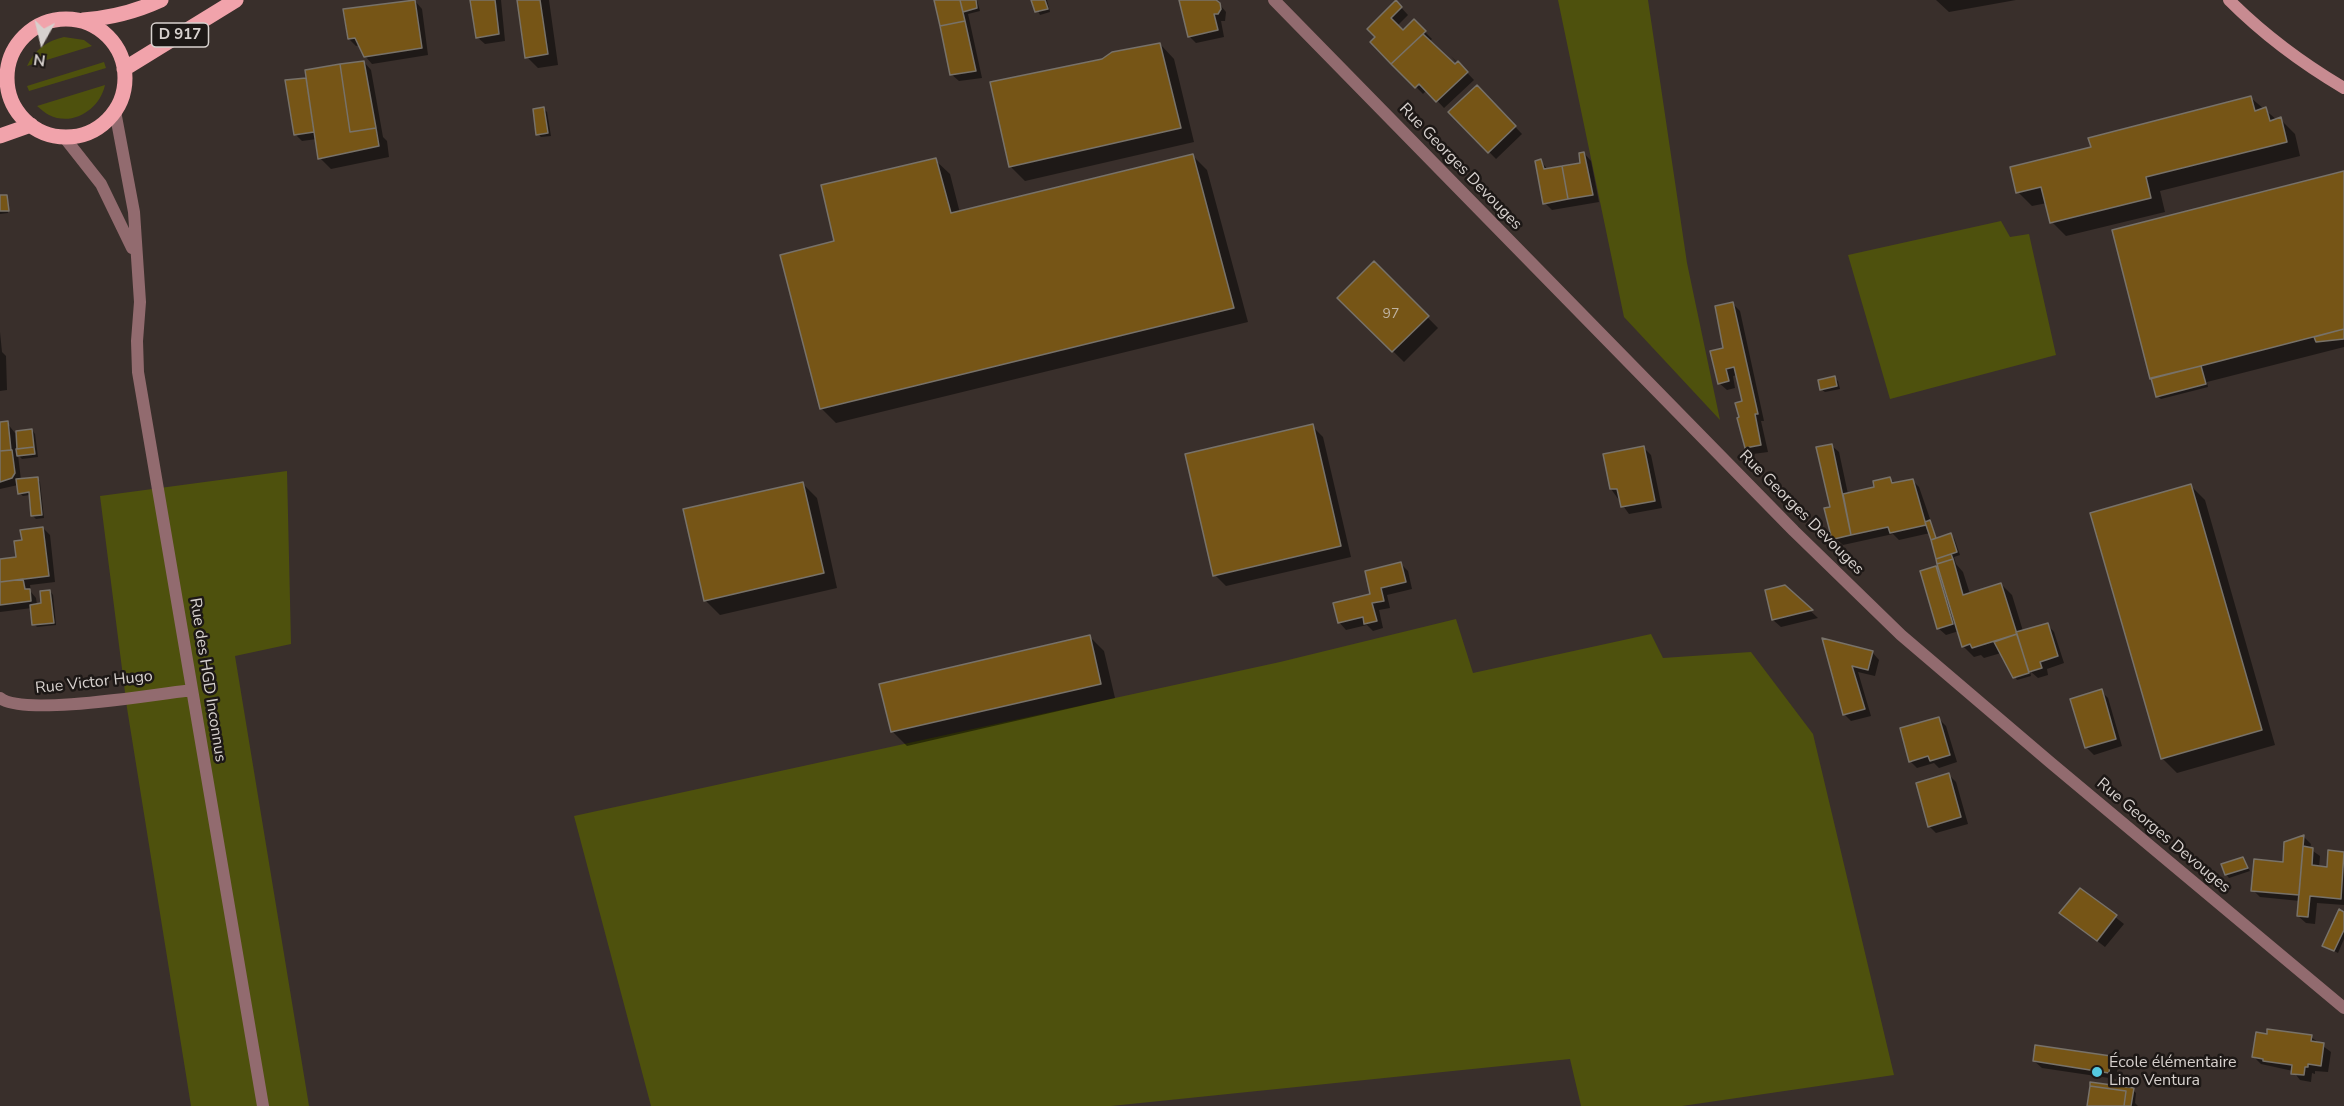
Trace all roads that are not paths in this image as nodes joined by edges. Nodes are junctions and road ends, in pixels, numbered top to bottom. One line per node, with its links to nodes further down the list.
1 (160, 0): 5 (main road, D 917)
2 (236, 0): 6 (main road, D 917)
3 (1274, 0): 16 (street, Rue Georges Devouges)
4 (2229, 0): 8 (street)
5 (80, 21): 6 (main road); 7 (main road)
6 (124, 69): 9 (main road)
7 (4, 83): 10 (main road)
8 (2344, 88)
9 (115, 111): 12 (main road); 13 (street, Rue des HGD Inconnus)
10 (30, 125): 11 (main road); 12 (main road)
11 (0, 136)
12 (64, 137): 13 (street, Rue des HGD Inconnus)
13 (136, 257): 14 (street, Rue des HGD Inconnus)
14 (192, 690): 15 (street, Rue Victor Hugo); 17 (street, Rue des HGD Inconnus)
15 (0, 698)
16 (2344, 1008)
17 (263, 1106)

